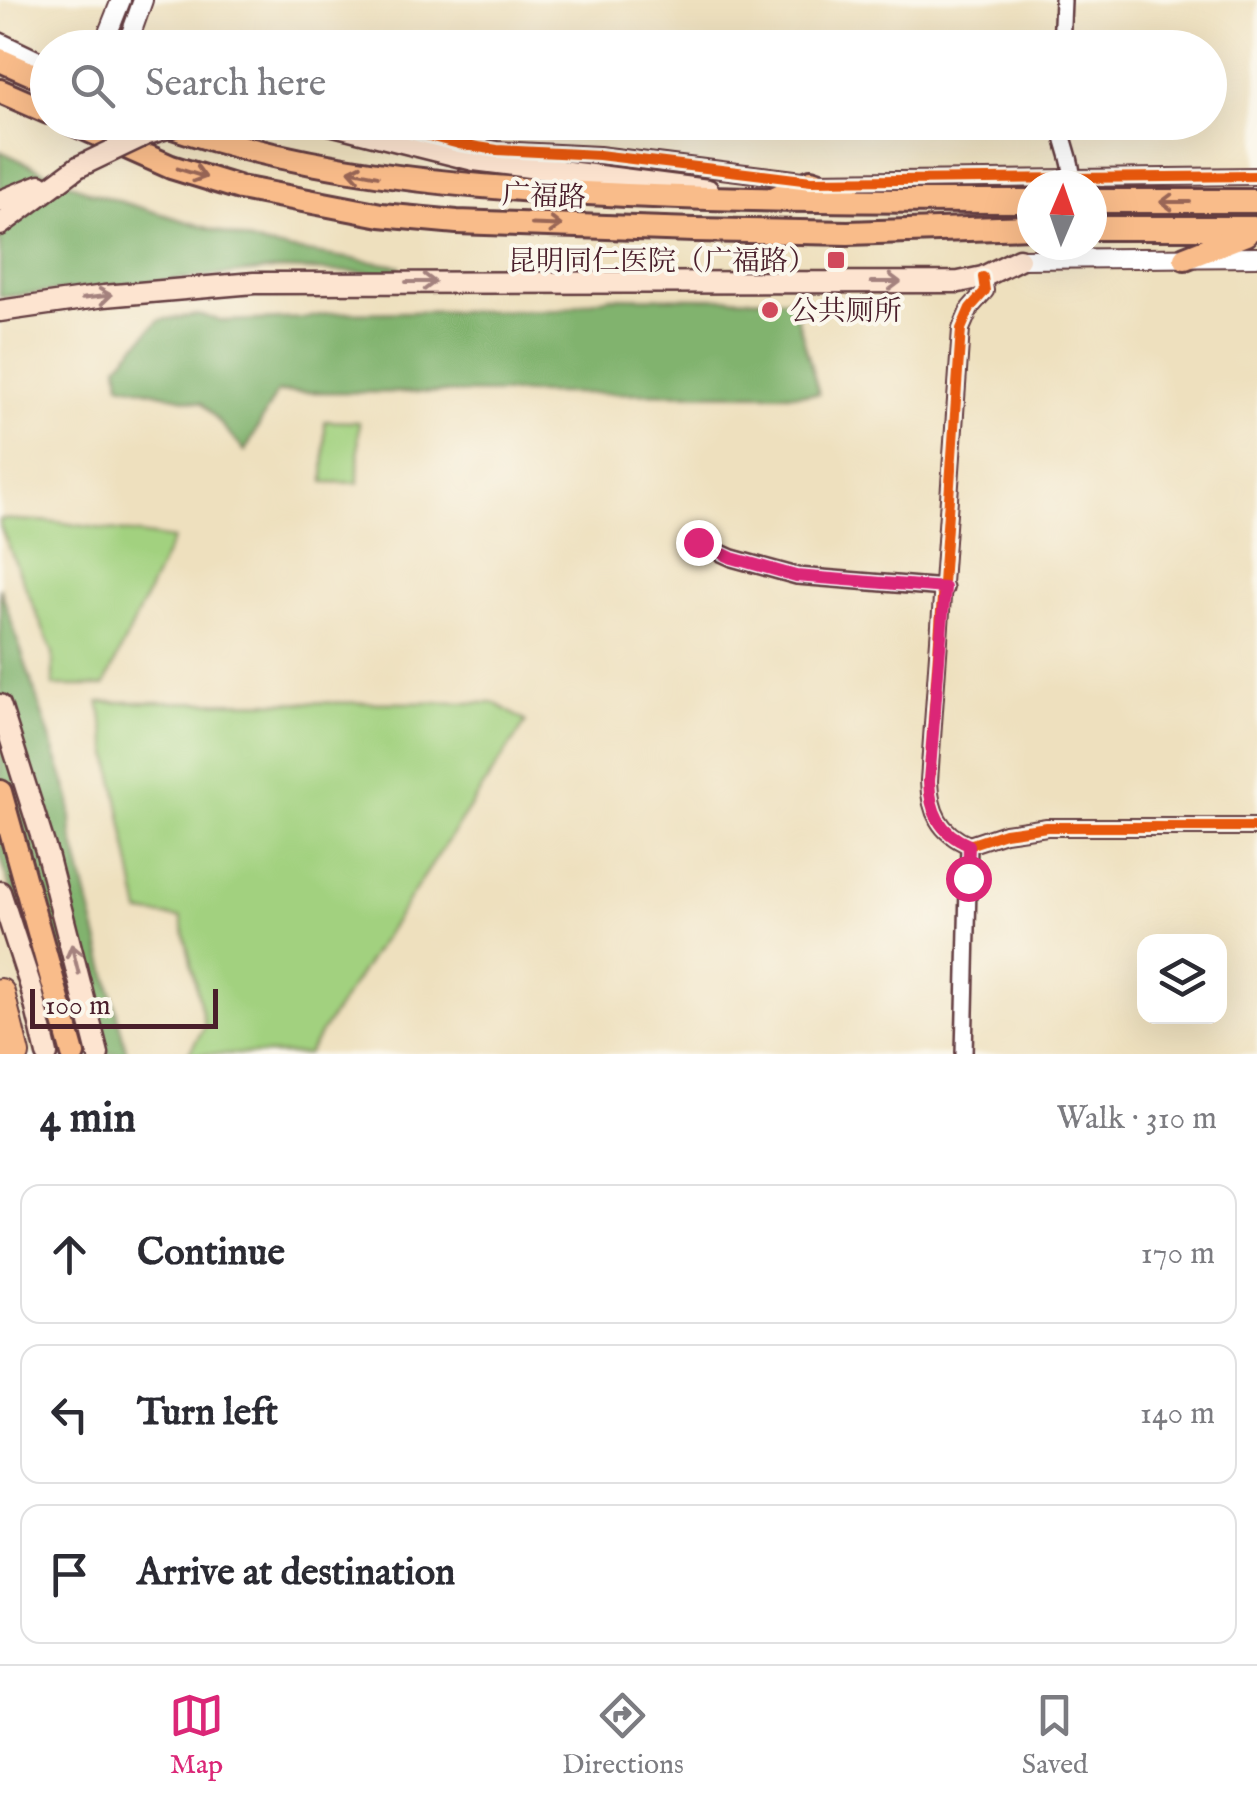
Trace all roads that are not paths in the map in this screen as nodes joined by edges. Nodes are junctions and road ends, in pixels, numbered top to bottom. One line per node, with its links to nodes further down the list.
1 (121, 0): 4 (street)
2 (143, 0): 5 (street)
3 (1063, 0): 6 (street)
4 (109, 30)
5 (132, 30)
6 (1062, 30)
7 (0, 41): 8 (street)
8 (30, 55)
9 (0, 60): 10 (main road)
10 (30, 73)
11 (0, 91): 12 (main road)
12 (30, 104)
13 (110, 140): 32 (main road, 广福路, one-way to 32)
14 (135, 140): 19 (main road, bridge)
15 (216, 140): 25 (main road, 广福路, one-way to 15)
16 (390, 140): 25 (main road)
17 (444, 140): 24 (street)
18 (1066, 140): 20 (street)
19 (78, 167): 26 (main road); 31 (main road)
20 (1072, 170)
21 (1107, 176): 22 (street)
22 (1257, 176)
23 (1017, 177): 24 (street)
24 (811, 181): 25 (main road); 27 (main road)
25 (774, 199): 27 (main road, 广福路)
26 (0, 200)
27 (867, 201): 28 (main road, 广福路)
28 (1017, 201)
29 (1257, 201): 30 (main road, one-way to 30)
30 (1107, 202)
31 (0, 225)
32 (1017, 227)
33 (1107, 228): 34 (main road)
34 (1257, 229): 37 (main road)
35 (1257, 257): 37 (street)
36 (1107, 258): 37 (street)
37 (1184, 258)
38 (1018, 260): 39 (main road)
39 (982, 277): 40 (main road, one-way to 39); 42 (street)
40 (0, 311)
41 (698, 542): 42 (street)
42 (945, 588): 46 (street)
43 (0, 706): 52 (main road, one-way to 43)
44 (0, 792): 51 (main road)
45 (1257, 827): 46 (street)
46 (969, 845): 53 (street)
47 (0, 892): 50 (main road)
48 (0, 992): 49 (highway)
49 (16, 1054)
50 (47, 1054)
51 (73, 1054)
52 (98, 1054)
53 (964, 1054)

